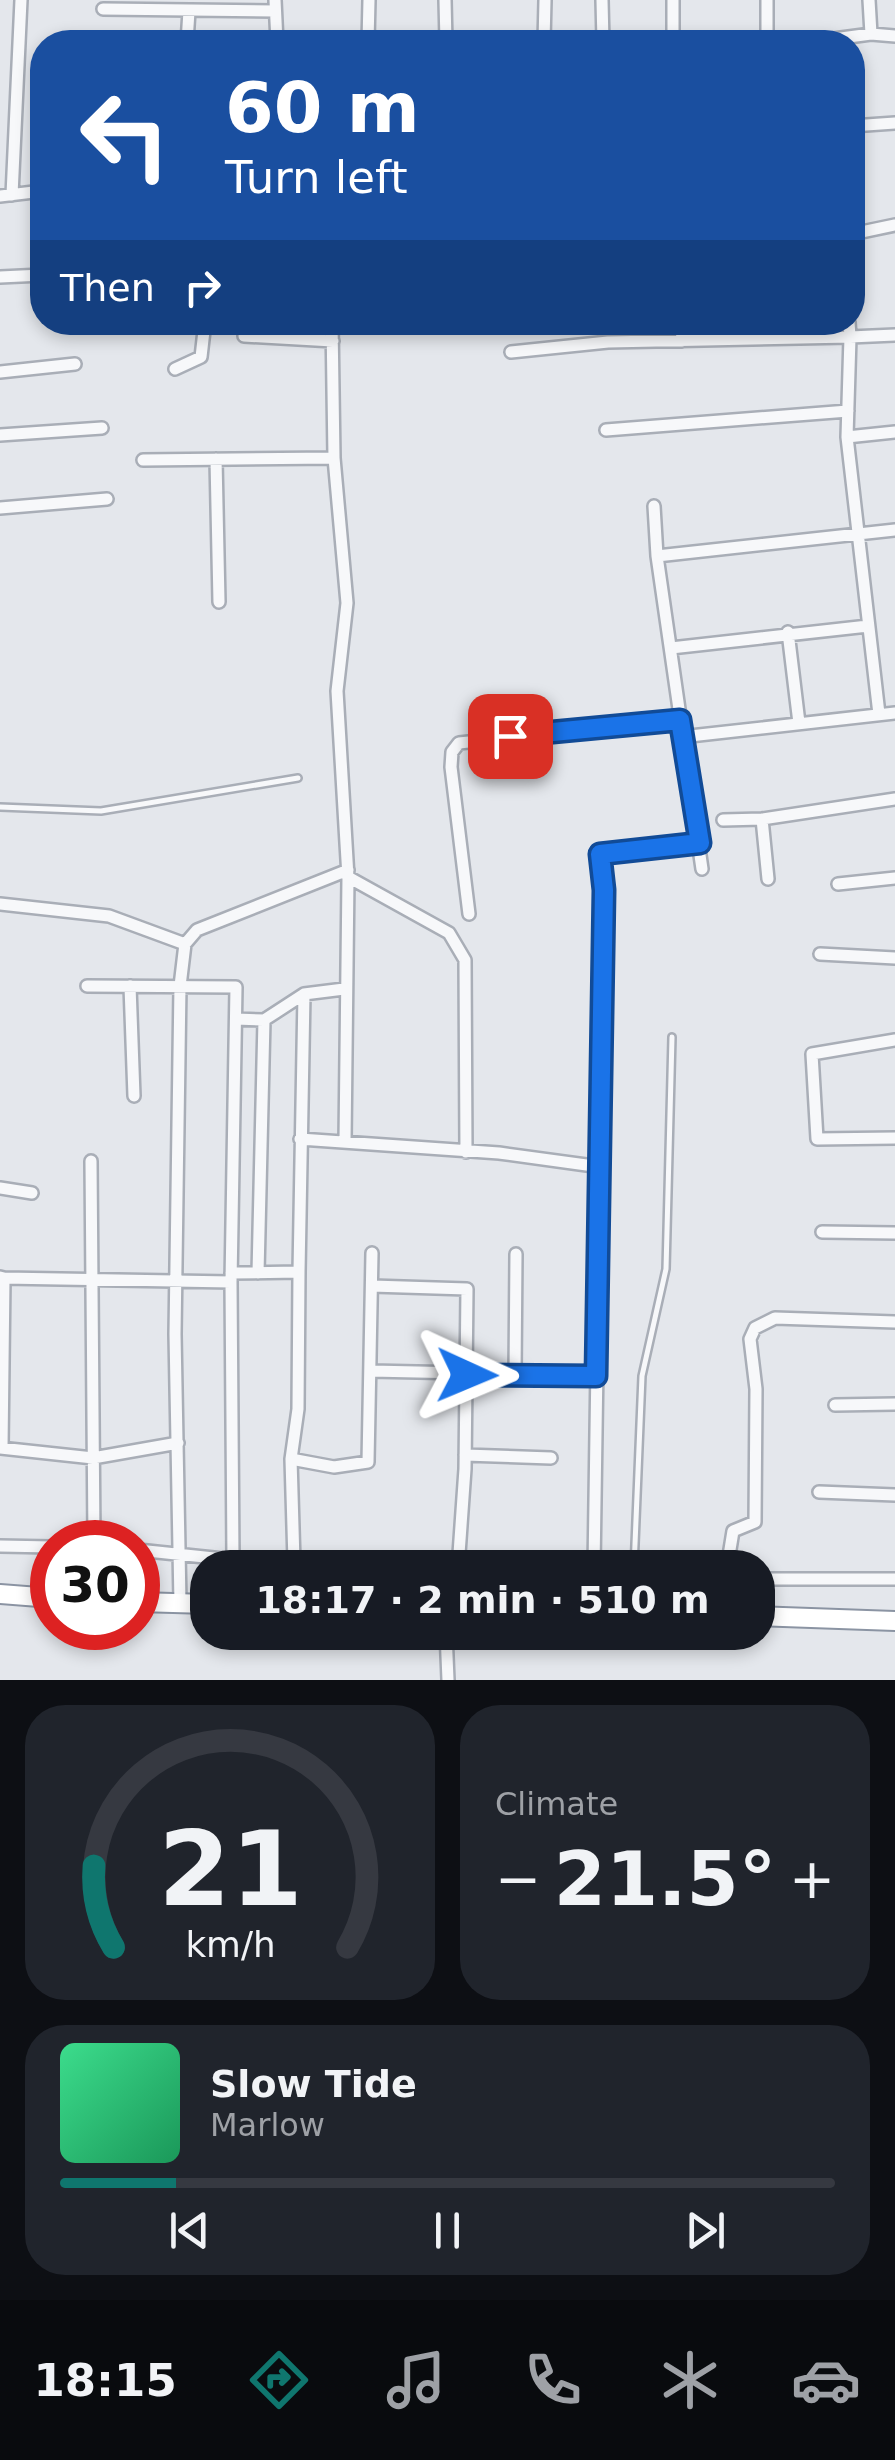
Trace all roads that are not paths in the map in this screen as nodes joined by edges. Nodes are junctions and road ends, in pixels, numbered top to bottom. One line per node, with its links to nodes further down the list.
1 (21, 0): 24 (street)
2 (368, 0): 13 (street)
3 (445, 0): 14 (street)
4 (545, 0): 15 (street)
5 (602, 0): 16 (street)
6 (673, 0): 17 (street)
7 (767, 0): 18 (street)
8 (869, 0): 19 (street)
9 (275, 6): 11 (street)
10 (103, 10): 11 (street)
11 (188, 11): 12 (street)
12 (187, 30)
13 (368, 30)
14 (446, 30)
15 (544, 30)
16 (603, 30)
17 (673, 30)
18 (768, 30)
19 (871, 34): 20 (street); 21 (street)
20 (865, 35)
21 (895, 36)
22 (895, 123): 23 (street)
23 (865, 125)
24 (6, 195)
25 (895, 225): 26 (street)
26 (865, 231)
27 (30, 275): 28 (street)
28 (0, 278)
29 (203, 335): 41 (street)
30 (332, 335): 38 (street)
31 (682, 335): 37 (street)
32 (756, 335): 36 (street)
33 (895, 335): 35 (street)
34 (244, 336): 38 (street)
35 (850, 337): 36 (street); 43 (street)
36 (756, 339): 37 (street)
37 (682, 340): 39 (street)
38 (332, 341): 49 (street)
39 (511, 352)
40 (75, 364): 42 (street)
41 (175, 369)
42 (0, 372)
43 (848, 411): 45 (street); 48 (street)
44 (102, 428): 47 (street)
45 (606, 430)
46 (895, 432): 48 (street)
47 (0, 435)
48 (847, 437): 56 (street)
49 (334, 458): 50 (street); 74 (street)
50 (216, 459): 51 (street); 58 (street)
51 (142, 460)
52 (107, 499): 54 (street)
53 (654, 506): 57 (street)
54 (0, 508)
55 (895, 530): 56 (street)
56 (861, 532): 57 (street); 59 (street)
57 (658, 556): 61 (street)
58 (219, 602)
59 (868, 626): 60 (street); 62 (street)
60 (788, 632): 61 (street); 65 (street)
61 (671, 648): 64 (street)
62 (879, 714): 63 (street); 65 (street)
63 (895, 714)
64 (680, 720): 66 (street); 79 (street)
65 (799, 724): 66 (street)
66 (681, 737): 72 (street)
67 (298, 778): 69 (lane)
68 (895, 800): 70 (street)
69 (0, 806)
70 (762, 819): 71 (street); 76 (street)
71 (723, 820)
72 (700, 843): 73 (street); 98 (street)
73 (702, 869)
74 (348, 873): 80 (street); 86 (street); 96 (street)
75 (895, 878): 77 (street)
76 (768, 879)
77 (838, 884)
78 (0, 904): 80 (street)
79 (469, 914)
80 (186, 944): 85 (street)
81 (820, 954): 82 (street)
82 (895, 958)
83 (87, 986): 84 (street)
84 (130, 986): 85 (street); 92 (street)
85 (180, 986): 88 (street); 110 (street)
86 (344, 989): 87 (street); 95 (street)
87 (304, 994): 89 (street); 94 (street)
88 (236, 1020): 89 (street); 107 (street)
89 (264, 1020): 105 (street)
90 (672, 1037): 134 (lane)
91 (895, 1040): 93 (street)
92 (134, 1096)
93 (895, 1138)
94 (300, 1140): 95 (street); 106 (street)
95 (345, 1142): 96 (street)
96 (466, 1152): 98 (street)
97 (91, 1160): 109 (street)
98 (601, 1167): 116 (street)
99 (0, 1188): 100 (street)
100 (32, 1193)
101 (822, 1232): 102 (street)
102 (895, 1233)
103 (372, 1253): 111 (street)
104 (516, 1254): 115 (street)
105 (258, 1272): 106 (street); 107 (street)
106 (299, 1272): 124 (street)
107 (231, 1277): 110 (street); 130 (street)
108 (2, 1278): 109 (street); 120 (street)
109 (92, 1280): 110 (street); 122 (street)
110 (177, 1281): 119 (street)
111 (372, 1286): 113 (street); 114 (street)
112 (895, 1322): 135 (street)
113 (371, 1371): 114 (street); 124 (street)
114 (467, 1375): 115 (street); 121 (street)
115 (515, 1375): 116 (street)
116 (596, 1376): 133 (street)
117 (895, 1404): 118 (street)
118 (835, 1405)
119 (178, 1443): 122 (street); 137 (street)
120 (1, 1448): 122 (street)
121 (465, 1455): 123 (street); 132 (street)
122 (93, 1458): 127 (street)
123 (551, 1458)
124 (290, 1459): 131 (street)
125 (820, 1492): 126 (street)
126 (895, 1495)
127 (94, 1520)
128 (0, 1546): 129 (street)
129 (30, 1547)
130 (233, 1550)
131 (294, 1550)
132 (459, 1550)
133 (594, 1550)
134 (635, 1550)
135 (730, 1550)
136 (160, 1554): 137 (street)
137 (181, 1558): 138 (street); 142 (street)
138 (190, 1558)
139 (775, 1579): 140 (street)
140 (895, 1579)
141 (0, 1594): 143 (highway)
142 (179, 1595): 144 (highway); 145 (highway)
143 (30, 1596)
144 (160, 1598)
145 (190, 1598)
146 (775, 1617): 147 (highway)
147 (895, 1621)
148 (447, 1650): 149 (street)
149 (448, 1680)

